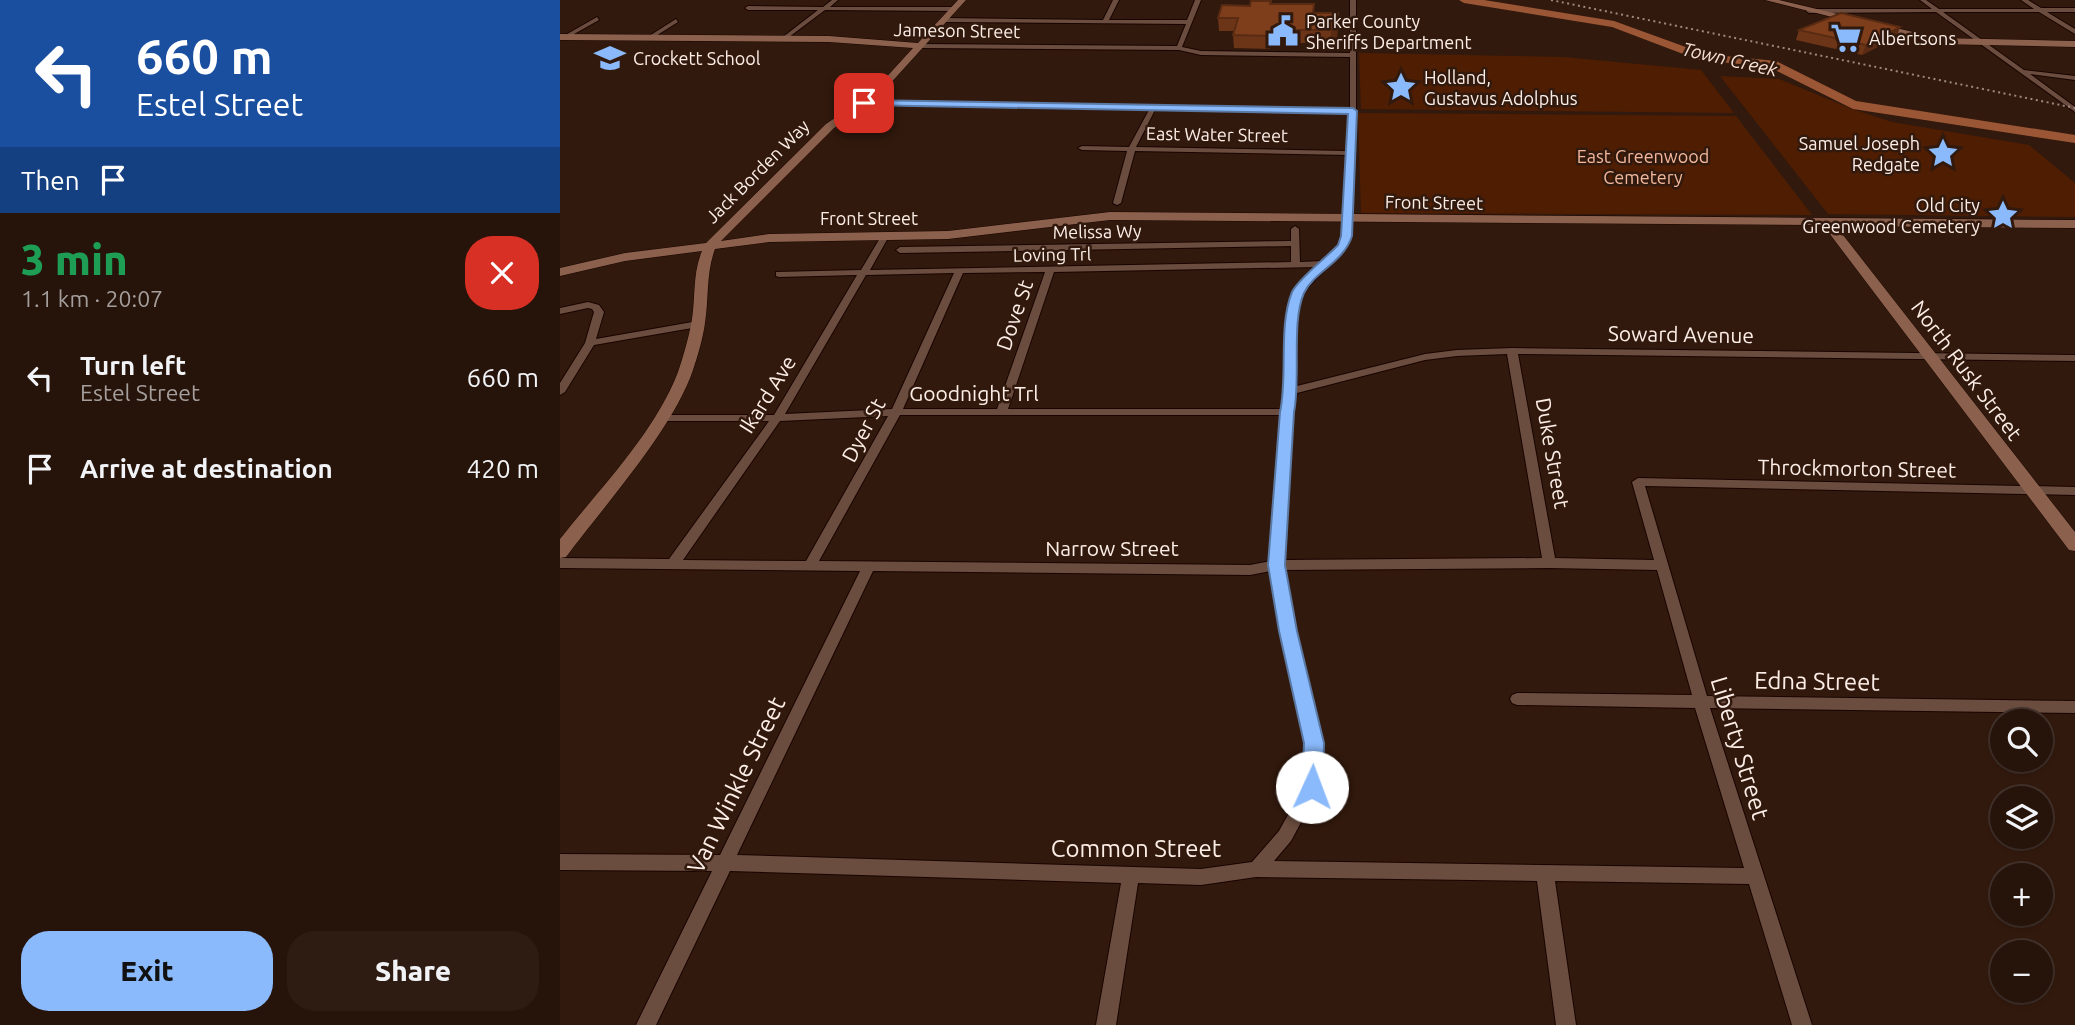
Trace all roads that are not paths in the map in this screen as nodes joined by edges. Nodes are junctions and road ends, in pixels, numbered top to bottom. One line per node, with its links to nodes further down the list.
1 (835, 0): 10 (street)
2 (962, 0): 11 (street, Jack Borden Way)
3 (1116, 0): 19 (street)
4 (1198, 0): 20 (street)
5 (1353, 0): 31 (street)
6 (1769, 0): 15 (street)
7 (1923, 0): 12 (street)
8 (2024, 0): 13 (street)
9 (748, 8): 10 (street)
10 (824, 9): 11 (street); 24 (street)
11 (954, 9): 17 (street, Jack Borden Way)
12 (1937, 10): 13 (street); 15 (street); 26 (street)
13 (2040, 10): 14 (street); 21 (street)
14 (2075, 10)
15 (1810, 11): 25 (street)
16 (597, 19): 22 (street)
17 (944, 20): 19 (street); 28 (street, Jack Borden Way)
18 (676, 21): 23 (street)
19 (1105, 21): 20 (street)
20 (1188, 22): 29 (street)
21 (2075, 32)
22 (562, 37): 23 (street, Jameson Street)
23 (649, 38): 24 (street, Jameson Street)
24 (786, 38): 28 (street, Jameson Street)
25 (1950, 42): 26 (street); 30 (street)
26 (1983, 43): 27 (street); 30 (street)
27 (2075, 44)
28 (920, 46): 29 (street, Jameson Street); 34 (street, Jack Borden Way)
29 (1179, 48): 31 (street, Jameson Street)
30 (1994, 51): 32 (street)
31 (1352, 55): 37 (street)
32 (2022, 71): 33 (street); 36 (street)
33 (2075, 78)
34 (864, 103): 35 (street); 43 (street, Jack Borden Way)
35 (1153, 108): 37 (street); 39 (street)
36 (2075, 110)
37 (1353, 111): 40 (street)
38 (1082, 148): 39 (street, East Water Street)
39 (1132, 148): 40 (street, East Water Street); 41 (street)
40 (1351, 153): 42 (street)
41 (1117, 203)
42 (1349, 219): 44 (street, Front Street); 48 (street, Front Street); 52 (street)
43 (733, 221): 47 (street); 50 (street, Jack Borden Way)
44 (1826, 221): 45 (street, Front Street); 63 (street, North Rusk Street)
45 (2075, 224)
46 (1295, 229): 49 (street)
47 (787, 237): 48 (street, Front Street); 50 (street, Front Street)
48 (884, 238): 57 (street, Ikard Ave)
49 (1296, 243): 51 (street, Melissa Wy); 53 (street)
50 (711, 244): 56 (street, Front Street); 60 (street, Jack Borden Way)
51 (900, 250)
52 (1325, 264): 53 (street, Loving Trl); 65 (street)
53 (1296, 265): 54 (street, Loving Trl)
54 (1050, 270): 55 (street, Loving Trl); 68 (street, Dove St)
55 (960, 271): 57 (street, Loving Trl); 67 (street, Dyer St)
56 (560, 272)
57 (863, 272): 58 (street, Loving Trl); 71 (street, Ikard Ave)
58 (779, 274)
59 (560, 311): 61 (street)
60 (698, 324): 61 (street); 70 (street, Jack Borden Way)
61 (590, 343): 66 (street)
62 (1512, 351): 63 (street, Soward Avenue); 65 (street, Soward Avenue); 78 (street, Duke Street)
63 (1931, 356): 64 (street, Soward Avenue); 73 (street, North Rusk Street)
64 (2075, 358)
65 (1292, 391): 69 (street)
66 (560, 392)
67 (896, 412): 68 (street, Goodnight Trl); 71 (street, Goodnight Trl); 82 (street, Dyer St)
68 (1001, 412): 69 (street, Goodnight Trl)
69 (1287, 412): 80 (street)
70 (661, 418): 71 (street, Goodnight Trl); 76 (street, Jack Borden Way)
71 (777, 418): 79 (street, Ikard Ave)
72 (1638, 482): 73 (street, Throckmorton Street); 81 (street, Liberty Street)
73 (2033, 491): 74 (street, Throckmorton Street); 75 (street, North Rusk Street)
74 (2075, 491)
75 (2075, 544)
76 (560, 552)
77 (560, 563): 79 (street, Narrow Street)
78 (1549, 563): 80 (street, Narrow Street); 81 (street, Narrow Street)
79 (673, 564): 82 (street, Narrow Street)
80 (1277, 565): 83 (street, Narrow Street); 89 (street)
81 (1663, 565): 85 (street, Liberty Street)
82 (810, 566): 83 (street, Narrow Street)
83 (869, 566): 88 (street, Van Winkle Street)
84 (1517, 699): 85 (street, Edna Street)
85 (1701, 702): 86 (street, Edna Street); 92 (street, Liberty Street)
86 (2075, 707)
87 (560, 862): 88 (street, Common Street)
88 (725, 863): 91 (street, Common Street); 93 (street, Van Winkle Street)
89 (1256, 869): 90 (street, Common Street); 91 (street, Common Street)
90 (1545, 874): 92 (street, Common Street); 95 (street)
91 (1131, 876): 94 (street)
92 (1755, 876): 96 (street, Liberty Street)
93 (646, 1025)
94 (1106, 1025)
95 (1566, 1025)
96 (1802, 1025)

